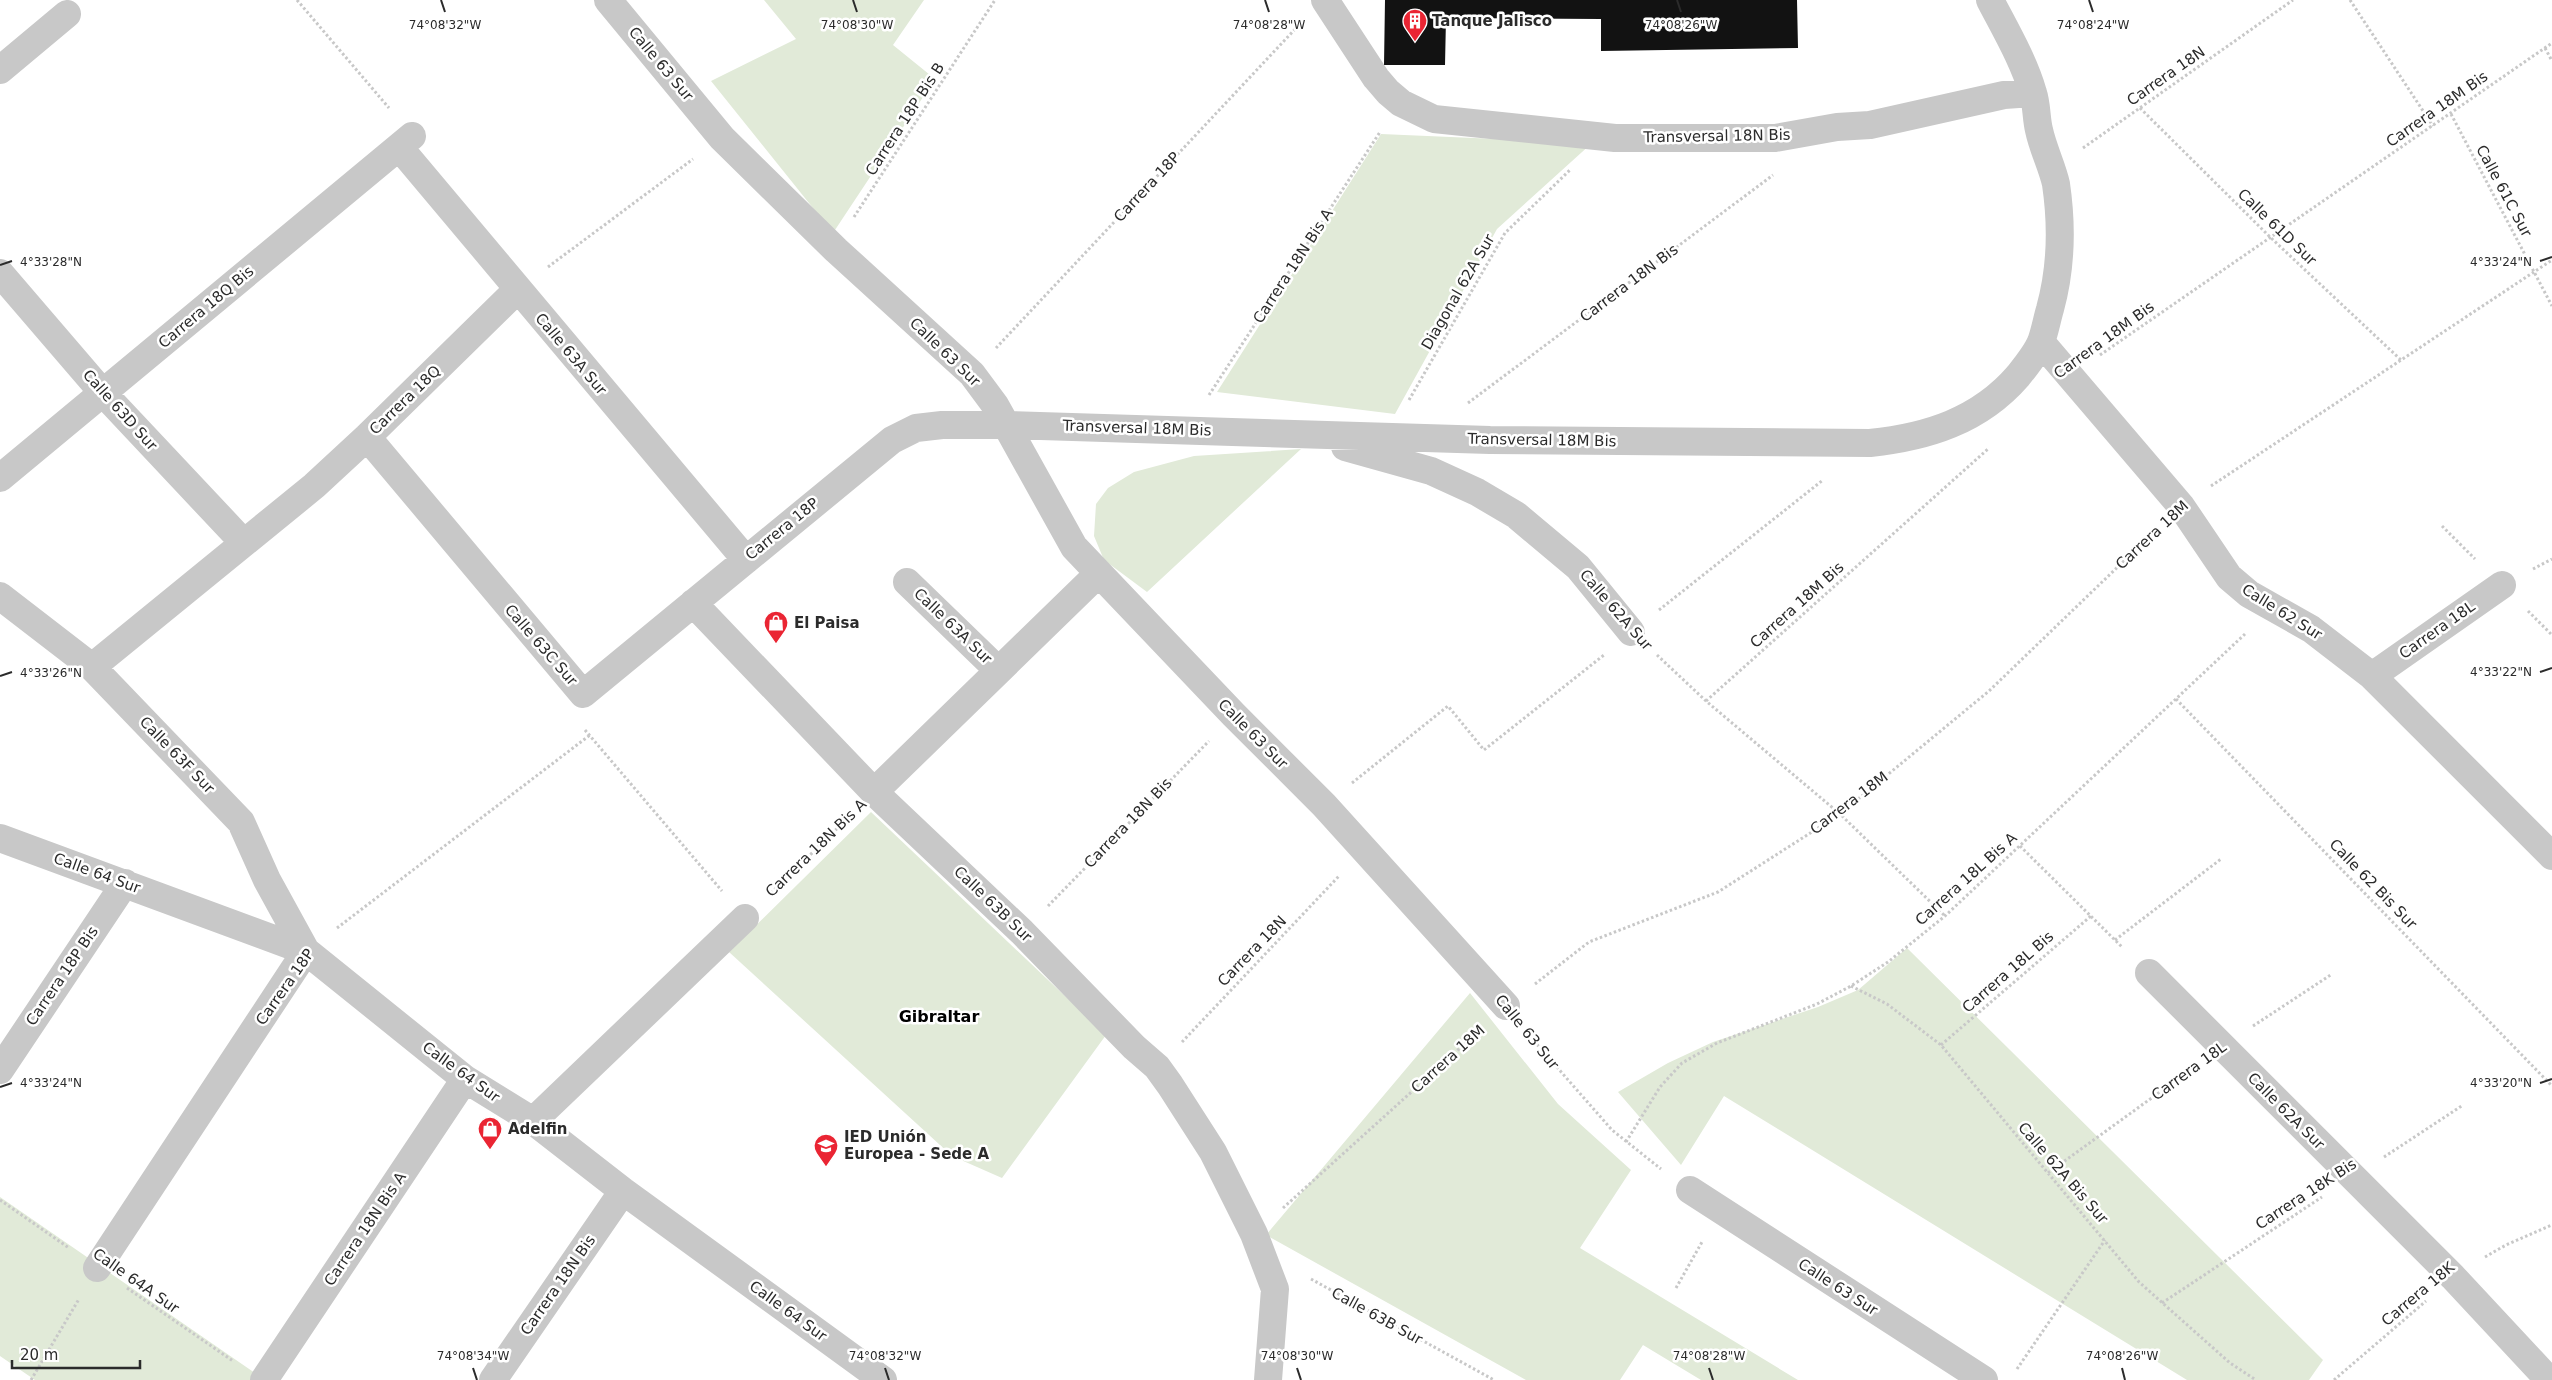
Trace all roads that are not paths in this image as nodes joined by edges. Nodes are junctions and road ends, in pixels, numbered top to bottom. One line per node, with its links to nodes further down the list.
1 (608, 0): 12 (street, Calle 63 Sur)
2 (1325, 0): 6 (street, Transversal 18N Bis)
3 (1990, 0): 6 (street, Transversal 18M Bis)
4 (67, 14): 5 (street)
5 (0, 70)
6 (2033, 93): 10 (street, Transversal 18M Bis)
7 (406, 141): 9 (street, Calle 63A Sur); 11 (street, Carrera 18Q Bis)
8 (0, 273): 11 (street, Calle 63D Sur)
9 (517, 290): 14 (street, Carrera 18Q); 17 (street, Calle 63A Sur)
10 (2041, 342): 13 (street, Transversal 18M Bis); 26 (street, Calle 62 Sur)
11 (103, 393): 15 (street, Carrera 18Q Bis); 16 (street, Calle 63D Sur)
12 (1006, 425): 13 (street, Transversal 18M Bis); 17 (street, Carrera 18P); 18 (street, Calle 63 Sur)
13 (1279, 434): 23 (street, Calle 62A Sur)
14 (367, 437): 16 (street, Carrera 18Q); 27 (street, Calle 63C Sur)
15 (0, 478)
16 (243, 542): 24 (street, Carrera 18Q)
17 (746, 560): 22 (street, Carrera 18P)
18 (1098, 574): 25 (street, Carrera 18N Bis A); 35 (street, Calle 63 Sur)
19 (907, 582): 25 (street, Calle 63A Sur)
20 (2502, 586): 26 (street, Carrera 18L)
21 (0, 596): 24 (street, Calle 63F Sur)
22 (693, 602): 27 (street, Carrera 18P); 28 (street, Calle 63B Sur)
23 (1632, 632)
24 (92, 667): 33 (street, Calle 63F Sur)
25 (998, 670): 28 (street, Carrera 18N Bis A)
26 (2372, 676): 30 (street, Calle 62 Sur)
27 (582, 694)
28 (874, 792): 45 (street, Calle 63B Sur)
29 (0, 838): 31 (street, Calle 64 Sur)
30 (2552, 856)
31 (125, 883): 33 (street, Calle 64 Sur); 36 (street, Carrera 18P Bis)
32 (745, 918): 38 (street)
33 (306, 951): 37 (street, Calle 64 Sur); 41 (street, Carrera 18P)
34 (2149, 973): 47 (street, Calle 62A Sur)
35 (1506, 1006)
36 (0, 1070)
37 (465, 1079): 38 (street, Calle 64 Sur); 43 (street, Carrera 18N Bis A)
38 (533, 1121): 40 (street, Calle 64 Sur)
39 (1690, 1190): 46 (street, Calle 63 Sur)
40 (623, 1191): 42 (street, Carrera 18N Bis); 44 (street, Calle 64 Sur)
41 (97, 1268)
42 (498, 1378)
43 (264, 1380)
44 (883, 1380)
45 (1268, 1380)
46 (1984, 1380)
47 (2549, 1380)

